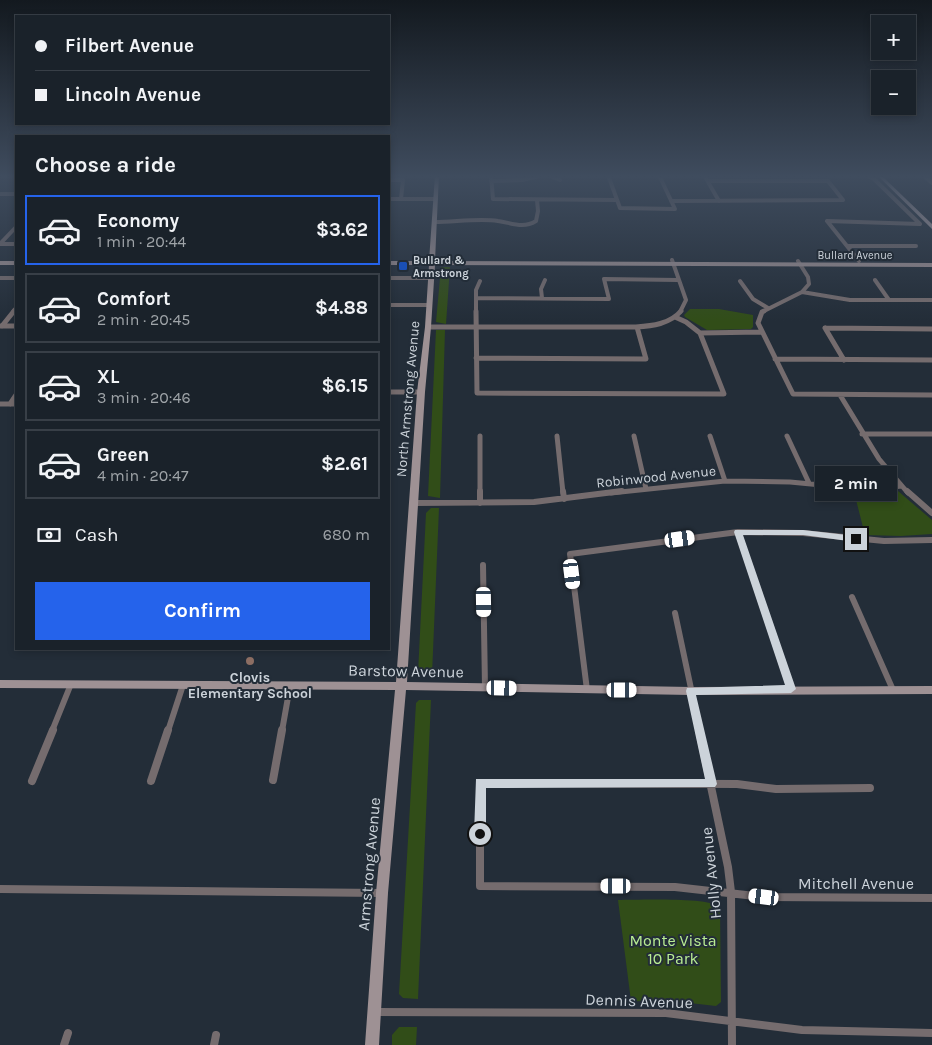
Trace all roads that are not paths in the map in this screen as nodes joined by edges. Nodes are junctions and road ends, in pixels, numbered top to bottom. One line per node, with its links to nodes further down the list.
1 (435, 224): 13 (street)
2 (507, 224): 3 (street)
3 (533, 224)
4 (830, 224): 8 (street)
5 (15, 228): 6 (street)
6 (0, 244): 7 (street)
7 (15, 244)
8 (848, 246): 9 (street); 14 (street)
9 (916, 246)
10 (0, 261): 11 (street)
11 (15, 261)
12 (390, 261): 13 (street, Bullard Avenue)
13 (432, 261): 15 (street, Bullard Avenue); 22 (street, North Armstrong Avenue)
14 (860, 261): 16 (main road, Bullard Avenue); 17 (main road, Bullard Avenue); 18 (street)
15 (672, 262): 16 (street, Bullard Avenue); 24 (street)
16 (799, 263): 18 (street, Bullard Avenue); 28 (street)
17 (932, 263): 18 (street, Bullard Avenue)
18 (833, 264)
19 (0, 278): 20 (street)
20 (15, 278)
21 (390, 278): 22 (street)
22 (431, 278): 34 (street, North Armstrong Avenue)
23 (545, 280): 30 (street)
24 (678, 280): 30 (street); 37 (street)
25 (874, 280): 31 (street)
26 (480, 281): 29 (street)
27 (740, 281): 35 (street)
28 (802, 292): 31 (street); 35 (street)
29 (476, 298): 30 (street); 41 (street)
30 (542, 298)
31 (889, 300): 32 (street)
32 (932, 300)
33 (390, 305): 34 (street)
34 (429, 306): 40 (street, North Armstrong Avenue)
35 (768, 308): 44 (street)
36 (15, 309): 38 (street)
37 (675, 317): 42 (street); 45 (street)
38 (1, 326): 39 (street)
39 (15, 326)
40 (428, 326): 41 (street); 51 (street, North Armstrong Avenue)
41 (476, 327): 42 (street); 46 (street)
42 (636, 327): 46 (street)
43 (932, 329): 48 (street)
44 (761, 332): 45 (street); 47 (street)
45 (700, 333): 46 (street)
46 (476, 358)
47 (775, 359): 48 (street); 52 (street)
48 (844, 360): 49 (street)
49 (932, 360)
50 (390, 392): 51 (street)
51 (421, 392): 68 (street, North Armstrong Avenue)
52 (840, 395): 53 (street); 56 (street)
53 (932, 395)
54 (0, 404): 55 (street)
55 (13, 404)
56 (862, 434): 57 (street); 65 (street)
57 (932, 434)
58 (480, 436): 69 (street)
59 (557, 436): 67 (street)
60 (634, 436): 66 (street)
61 (710, 436): 63 (street)
62 (787, 436): 64 (street)
63 (725, 481): 64 (street, Robinwood Avenue); 66 (street, Robinwood Avenue)
64 (810, 483): 65 (street, Robinwood Avenue)
65 (901, 486): 70 (street)
66 (646, 489): 67 (street, Robinwood Avenue)
67 (564, 500): 69 (street, Robinwood Avenue)
68 (414, 503): 69 (street, Robinwood Avenue); 80 (street, North Armstrong Avenue)
69 (480, 503)
70 (932, 513)
71 (738, 532): 72 (street); 82 (street); 83 (street)
72 (932, 540)
73 (483, 566): 81 (street)
74 (852, 597): 84 (street)
75 (676, 613): 86 (street, Holly Avenue)
76 (0, 684): 77 (street, Barstow Avenue)
77 (72, 684): 78 (street, Barstow Avenue); 88 (street)
78 (183, 685): 79 (street, Barstow Avenue); 89 (street)
79 (290, 686): 80 (street, Barstow Avenue); 87 (street)
80 (400, 686): 81 (street, Barstow Avenue); 94 (street, Armstrong Avenue)
81 (485, 688): 83 (street, Barstow Avenue)
82 (791, 689): 84 (street, Barstow Avenue); 86 (street, Barstow Avenue)
83 (587, 690): 86 (street, Barstow Avenue)
84 (893, 690): 85 (street, Barstow Avenue)
85 (932, 690)
86 (691, 691): 90 (street, Holly Avenue)
87 (272, 780)
88 (32, 781)
89 (151, 781)
90 (711, 784): 91 (street); 93 (street, Holly Avenue); 93 (street, Mitchell Avenue)
91 (870, 788)
92 (0, 889): 94 (street)
93 (731, 892): 95 (street, Mitchell Avenue); 97 (street, Holly Avenue)
94 (382, 893): 96 (street, Armstrong Avenue)
95 (932, 898)
96 (375, 1012): 97 (street, Dennis Avenue); 101 (street, Armstrong Avenue)
97 (733, 1023): 99 (street, Dennis Avenue); 102 (street, Holly Avenue)
98 (68, 1033): 100 (street)
99 (932, 1033)
100 (64, 1045)
101 (372, 1045)
102 (732, 1045)

